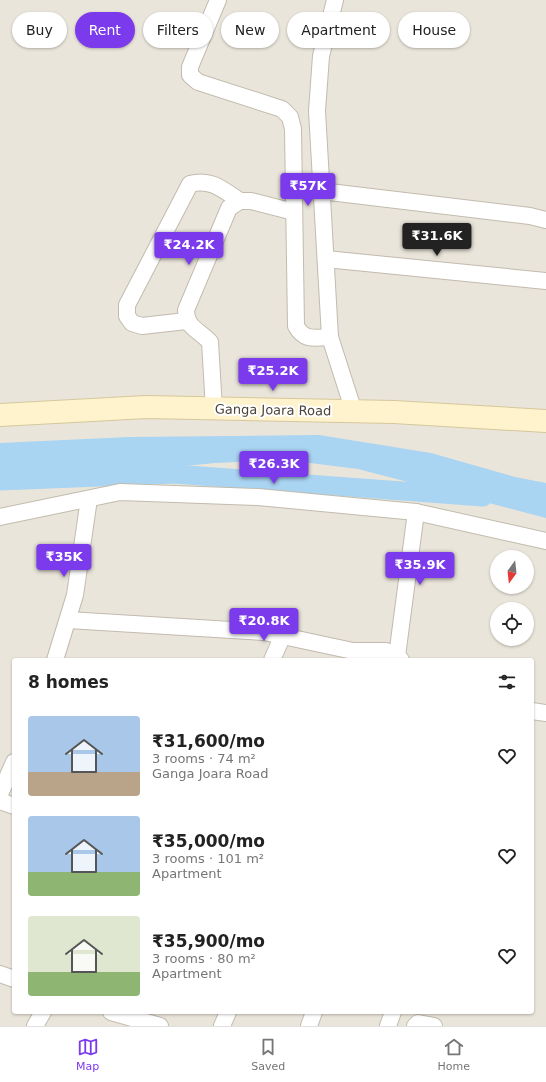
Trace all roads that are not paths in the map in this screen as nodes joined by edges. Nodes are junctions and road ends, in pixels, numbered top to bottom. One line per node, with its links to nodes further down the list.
1 (218, 0): 5 (street)
2 (335, 0): 3 (street)
3 (321, 191): 6 (street); 7 (street)
4 (240, 202): 5 (street); 9 (street); 9 (street)
5 (294, 212): 10 (street)
6 (546, 220)
7 (326, 259): 8 (street); 10 (street)
8 (546, 281)
9 (186, 321): 11 (street)
10 (330, 337): 12 (street)
11 (214, 409): 12 (main road, Ganga Joara Road); 13 (main road, Ganga Joara Road)
12 (354, 412): 14 (main road, Ganga Joara Road)
13 (0, 415)
14 (546, 421)
15 (89, 499): 16 (street); 17 (street); 19 (street)
16 (416, 512): 18 (street); 24 (street)
17 (0, 517)
18 (546, 541)
19 (68, 620): 20 (street); 22 (street)
20 (283, 635): 21 (street); 23 (street)
21 (365, 656): 24 (street)
22 (56, 658)
23 (273, 658)
24 (399, 658)
25 (534, 711): 26 (street)
26 (546, 713)
27 (12, 767): 28 (street)
28 (0, 794)
29 (0, 801): 30 (street)
30 (12, 805)
31 (0, 974): 32 (street)
32 (12, 978)
33 (42, 1014): 39 (street)
34 (227, 1014): 40 (street)
35 (313, 1014): 41 (street)
36 (392, 1014): 42 (street)
37 (116, 1016): 38 (street)
38 (155, 1020)
39 (35, 1026)
40 (222, 1026)
41 (309, 1026)
42 (388, 1026)
43 (415, 1026): 44 (street)
44 (434, 1026)

